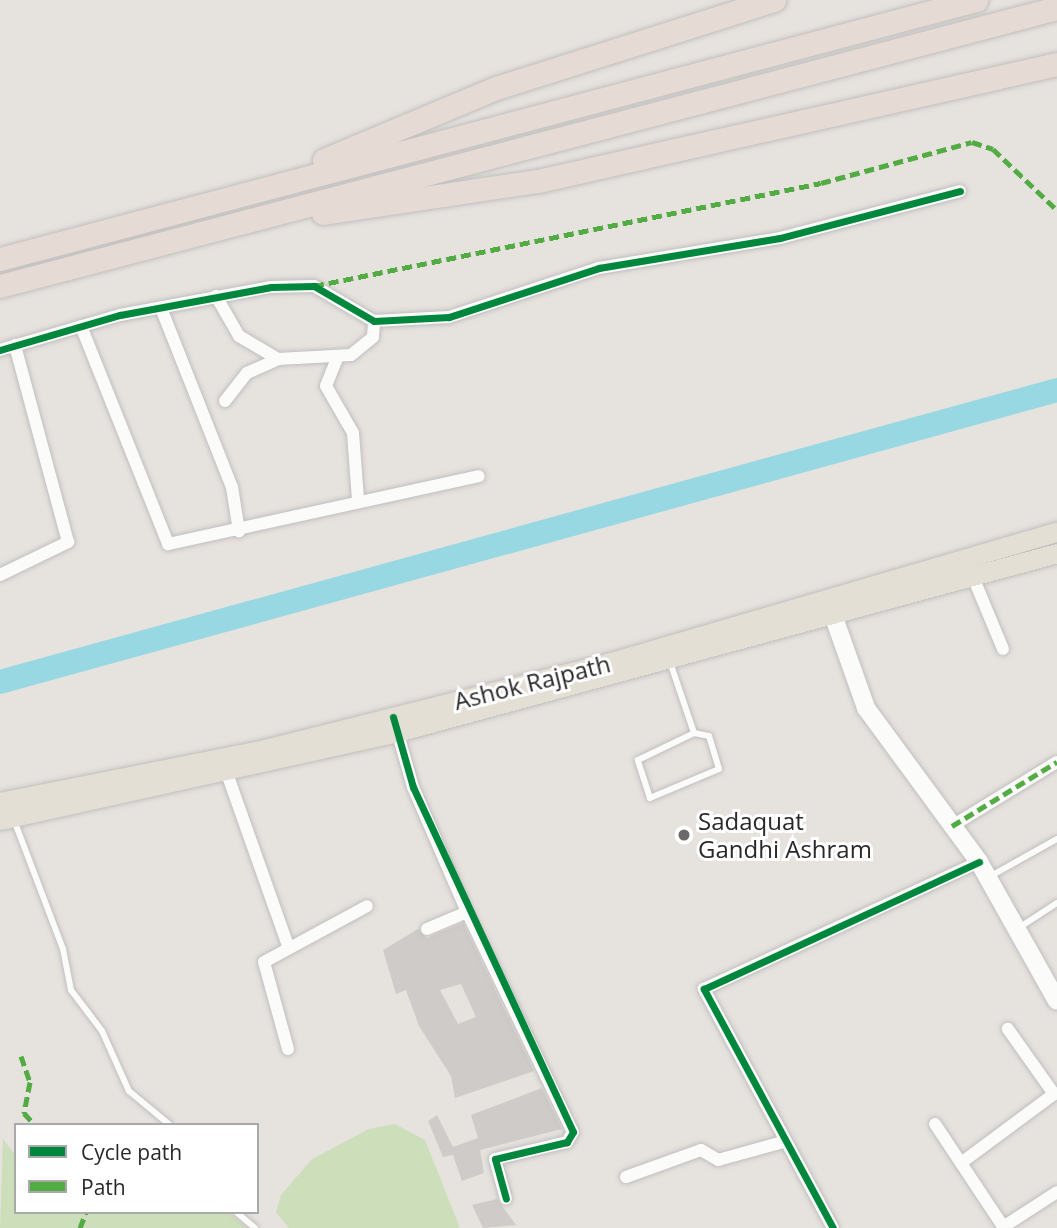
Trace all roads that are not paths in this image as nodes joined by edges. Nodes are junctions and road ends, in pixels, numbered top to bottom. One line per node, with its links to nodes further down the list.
1 (774, 0): 6 (highway)
2 (976, 0): 6 (highway)
3 (1057, 8): 7 (highway)
4 (1057, 64): 7 (highway)
5 (960, 191): 12 (street)
6 (247, 192): 8 (highway)
7 (225, 226): 9 (highway)
8 (0, 259)
9 (0, 286)
10 (216, 296): 11 (street); 12 (street); 17 (street)
11 (161, 308): 13 (street); 21 (street)
12 (374, 321): 16 (street)
13 (81, 326): 14 (street); 21 (street)
14 (15, 345): 15 (street); 24 (street)
15 (0, 350)
16 (338, 356): 17 (street); 20 (street)
17 (278, 359): 18 (street)
18 (225, 401)
19 (479, 476): 20 (street)
20 (358, 499): 21 (street)
21 (239, 531)
22 (1057, 532): 26 (main road, Ashok Rajpath)
23 (1057, 553): 25 (main road, Ashok Rajpath)
24 (0, 575)
25 (973, 577): 26 (main road, Ashok Rajpath); 27 (street)
26 (830, 608): 28 (main road, Ashok Rajpath); 35 (street)
27 (1003, 649)
28 (667, 654): 29 (main road, Ashok Rajpath); 30 (lane)
29 (395, 724): 32 (main road, Ashok Rajpath); 40 (street)
30 (694, 733): 30 (lane)
31 (1057, 762): 35 (street)
32 (224, 766): 33 (main road, Ashok Rajpath); 34 (main road, Ashok Rajpath); 43 (street)
33 (0, 802)
34 (7, 818): 47 (lane)
35 (952, 826): 37 (street)
36 (1057, 839): 37 (lane)
37 (983, 870): 42 (street); 49 (street)
38 (1057, 903): 42 (lane)
39 (367, 906): 43 (street)
40 (467, 912): 41 (street); 53 (street)
41 (427, 929)
42 (1013, 932): 44 (street)
43 (288, 946): 46 (street)
44 (1057, 1001)
45 (1009, 1029): 50 (street)
46 (288, 1049)
47 (168, 1123)
48 (935, 1124): 50 (street)
49 (783, 1142): 51 (street); 57 (street)
50 (961, 1163): 55 (street)
51 (626, 1177)
52 (1057, 1192): 55 (street)
53 (506, 1199)
54 (238, 1214): 56 (lane)
55 (1003, 1227)
56 (255, 1228)
57 (833, 1228)

